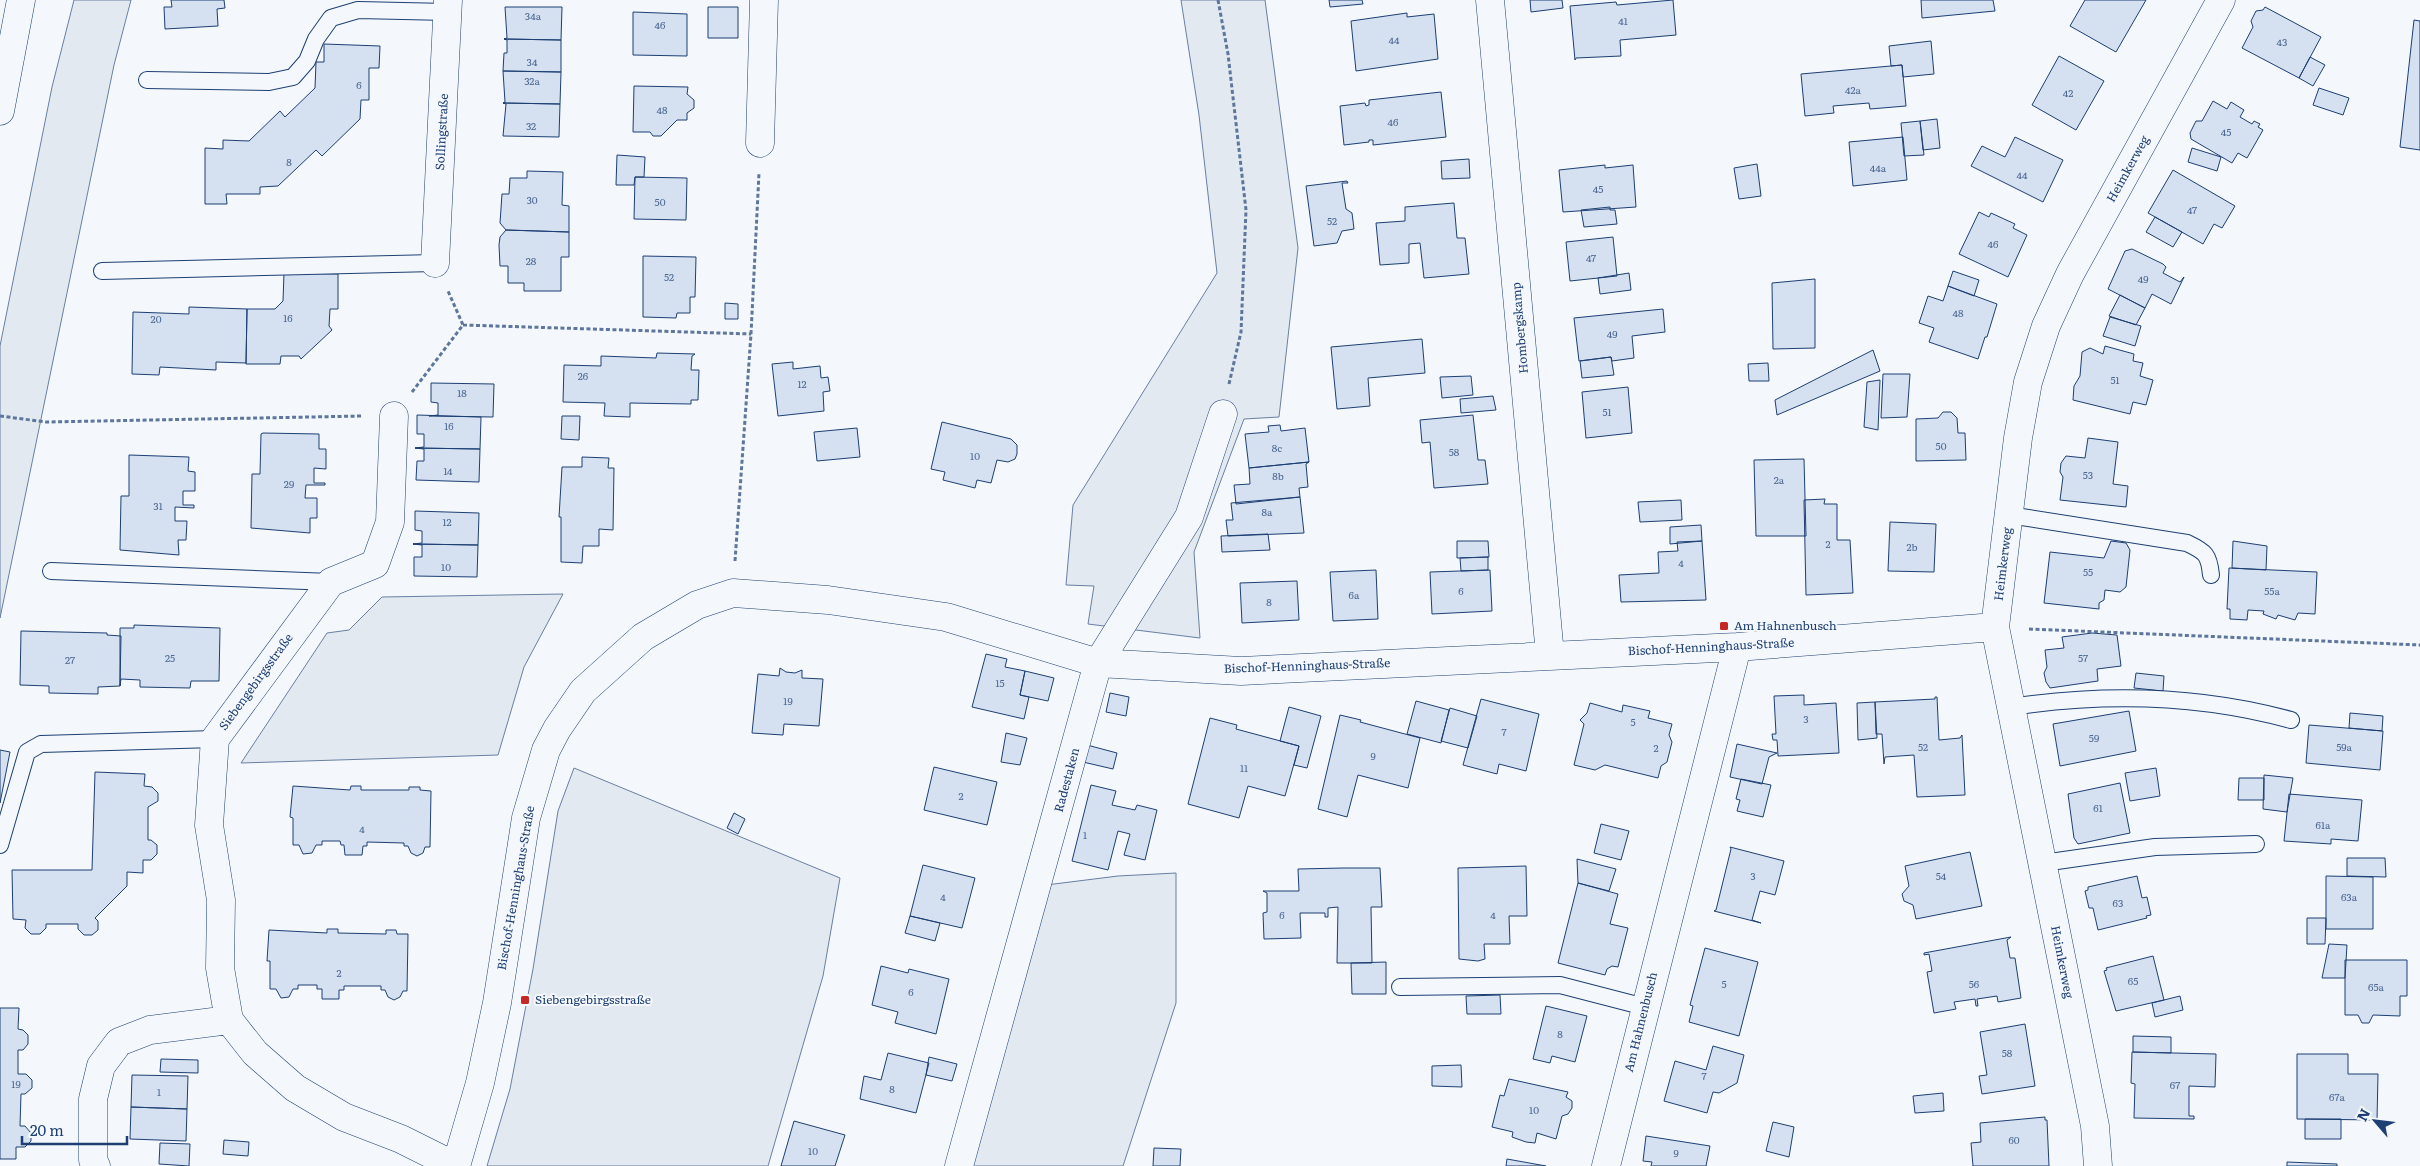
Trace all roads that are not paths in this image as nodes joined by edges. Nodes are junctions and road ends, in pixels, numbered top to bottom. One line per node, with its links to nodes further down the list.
1 (21, 0): 8 (street)
2 (764, 0): 9 (street)
3 (1490, 0): 20 (street, Hombergskamp)
4 (2221, 0): 14 (street, Heimkerweg)
5 (358, 5): 6 (lane); 7 (lane)
6 (448, 6): 10 (street, Sollingstraße)
7 (147, 80)
8 (0, 111)
9 (760, 143)
10 (435, 264): 11 (lane)
11 (102, 271)
12 (1223, 414): 21 (street, Radestaken)
13 (394, 416): 17 (street)
14 (2009, 515): 16 (lane); 18 (street, Heimkerweg)
15 (52, 571): 17 (lane)
16 (2211, 575)
17 (331, 582): 24 (street, Siebengebirgsstraße)
18 (1995, 627): 19 (street, Bischof-Henninghaus-Straße); 22 (street, Heimkerweg)
19 (1737, 647): 20 (street, Bischof-Henninghaus-Straße); 29 (street, Am Hahnenbusch)
20 (1550, 655): 21 (street, Bischof-Henninghaus-Straße)
21 (1098, 663): 32 (street, Bischof-Henninghaus-Straße); 33 (street, Radestaken)
22 (2011, 707): 23 (lane); 27 (street, Heimkerweg)
23 (2291, 720)
24 (214, 739): 26 (lane); 30 (street, Siebengebirgsstraße)
25 (2256, 844): 27 (lane)
26 (0, 845)
27 (2043, 863): 35 (street, Heimkerweg)
28 (1400, 987): 29 (lane)
29 (1645, 1007): 34 (street, Am Hahnenbusch)
30 (229, 1020): 31 (street); 32 (street, Siebengebirgsstraße)
31 (96, 1166)
32 (456, 1166)
33 (959, 1166)
34 (1606, 1166)
35 (2098, 1166)

